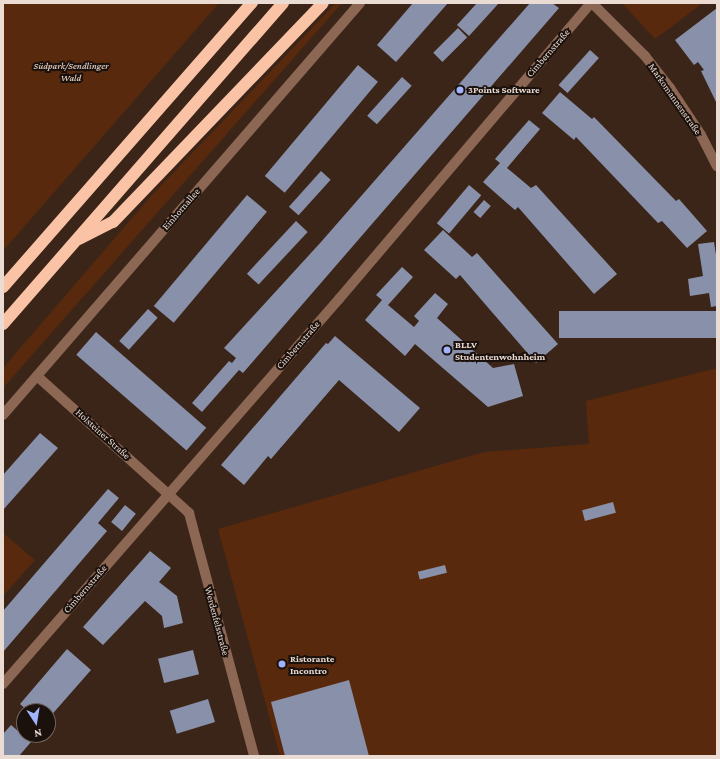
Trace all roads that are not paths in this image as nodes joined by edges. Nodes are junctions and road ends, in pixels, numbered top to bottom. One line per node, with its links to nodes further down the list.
1 (252, 3): 8 (highway)
2 (283, 3): 7 (highway)
3 (323, 3): 7 (highway)
4 (360, 3): 10 (street, Einhornallee)
5 (591, 3): 6 (street, Markomannenstraße); 12 (street, Cimbernstraße)
6 (717, 166)
7 (75, 241): 9 (highway)
8 (3, 287)
9 (3, 324)
10 (37, 376): 11 (street, Einhornallee); 12 (street, Holsteiner Straße)
11 (3, 415)
12 (169, 492): 13 (street, Cimbernstraße); 14 (street, Werdenfelsstraße)
13 (3, 684)
14 (254, 756)

